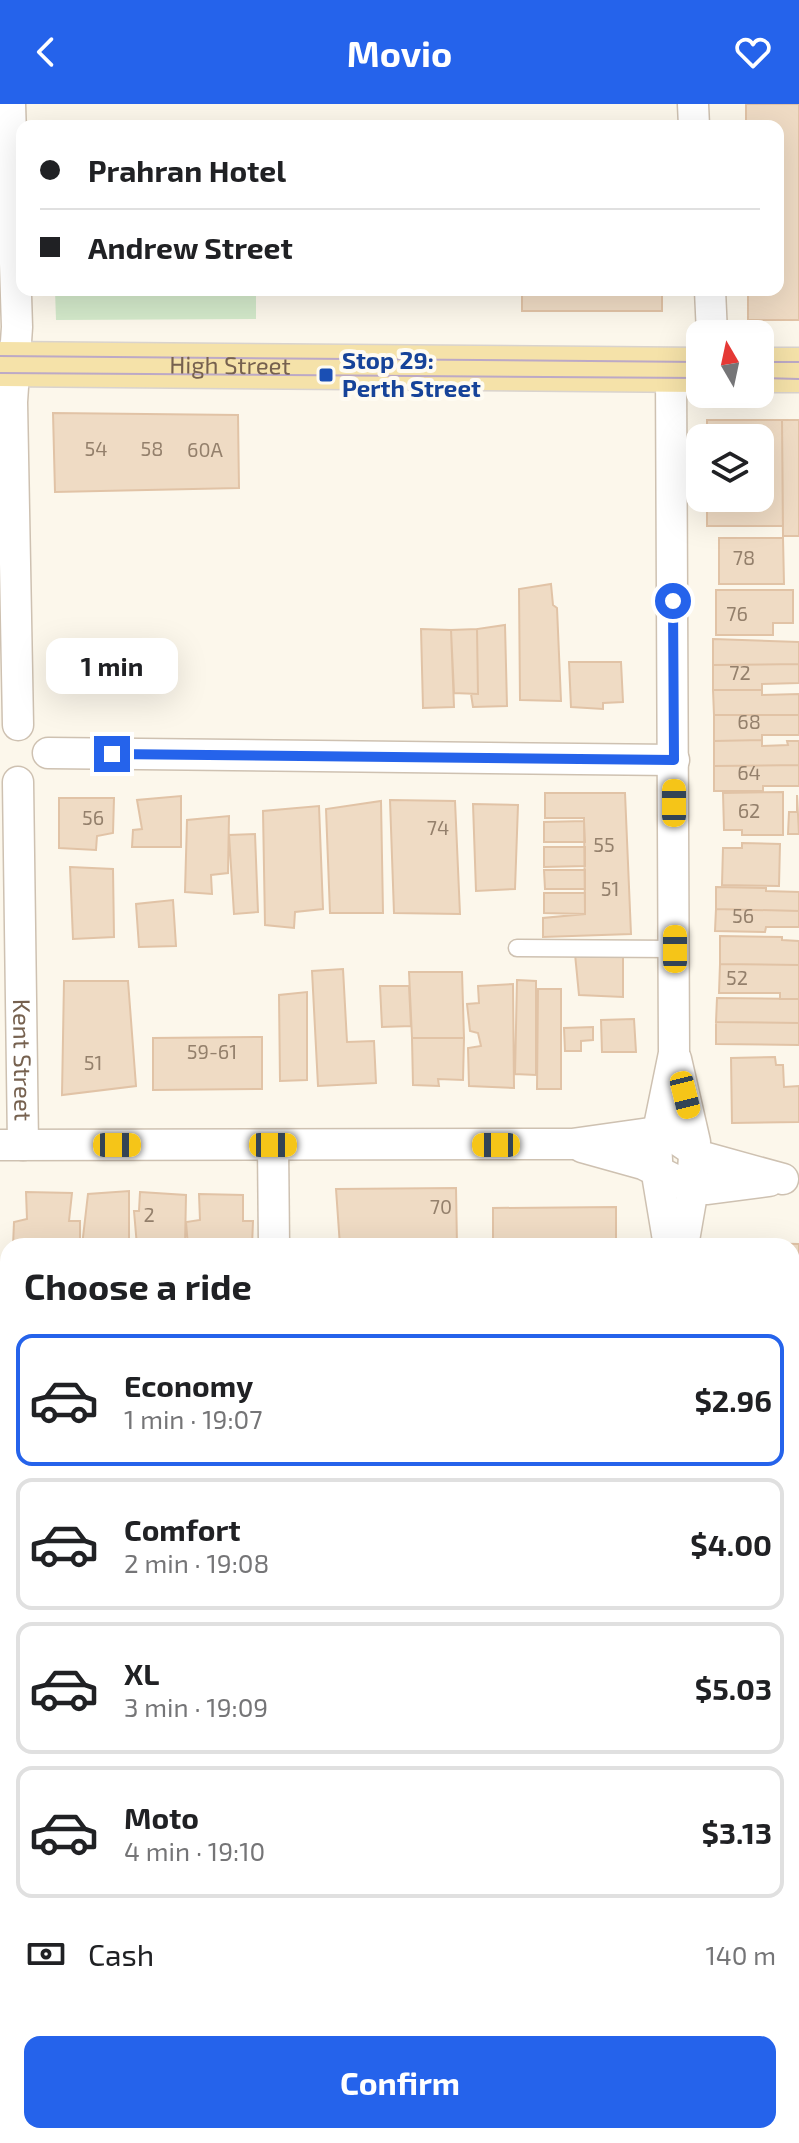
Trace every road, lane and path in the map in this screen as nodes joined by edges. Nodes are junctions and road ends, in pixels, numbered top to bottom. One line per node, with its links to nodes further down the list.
1 (10, 104): 2 (street)
2 (16, 295)
3 (16, 296): 6 (street)
4 (710, 296): 5 (street)
5 (711, 320)
6 (7, 364): 7 (main road, High Street); 10 (street)
7 (686, 369): 12 (street)
8 (774, 370): 9 (main road)
9 (799, 370)
10 (9, 729): 11 (street)
11 (48, 753): 12 (street); 13 (street)
12 (674, 760): 15 (street)
13 (9, 778): 19 (street, Kent Street)
14 (517, 948): 15 (lane)
15 (675, 949): 16 (street)
16 (674, 1053): 17 (street); 21 (street)
17 (657, 1132): 18 (street); 21 (street); 22 (street)
18 (572, 1144): 20 (street); 22 (street)
19 (12, 1145): 20 (street)
20 (273, 1145): 25 (street)
21 (695, 1152): 23 (street); 24 (street)
22 (657, 1170): 24 (street); 26 (street)
23 (791, 1179): 24 (street)
24 (693, 1189): 27 (street)
25 (274, 1238)
26 (668, 1238)
27 (684, 1238)

